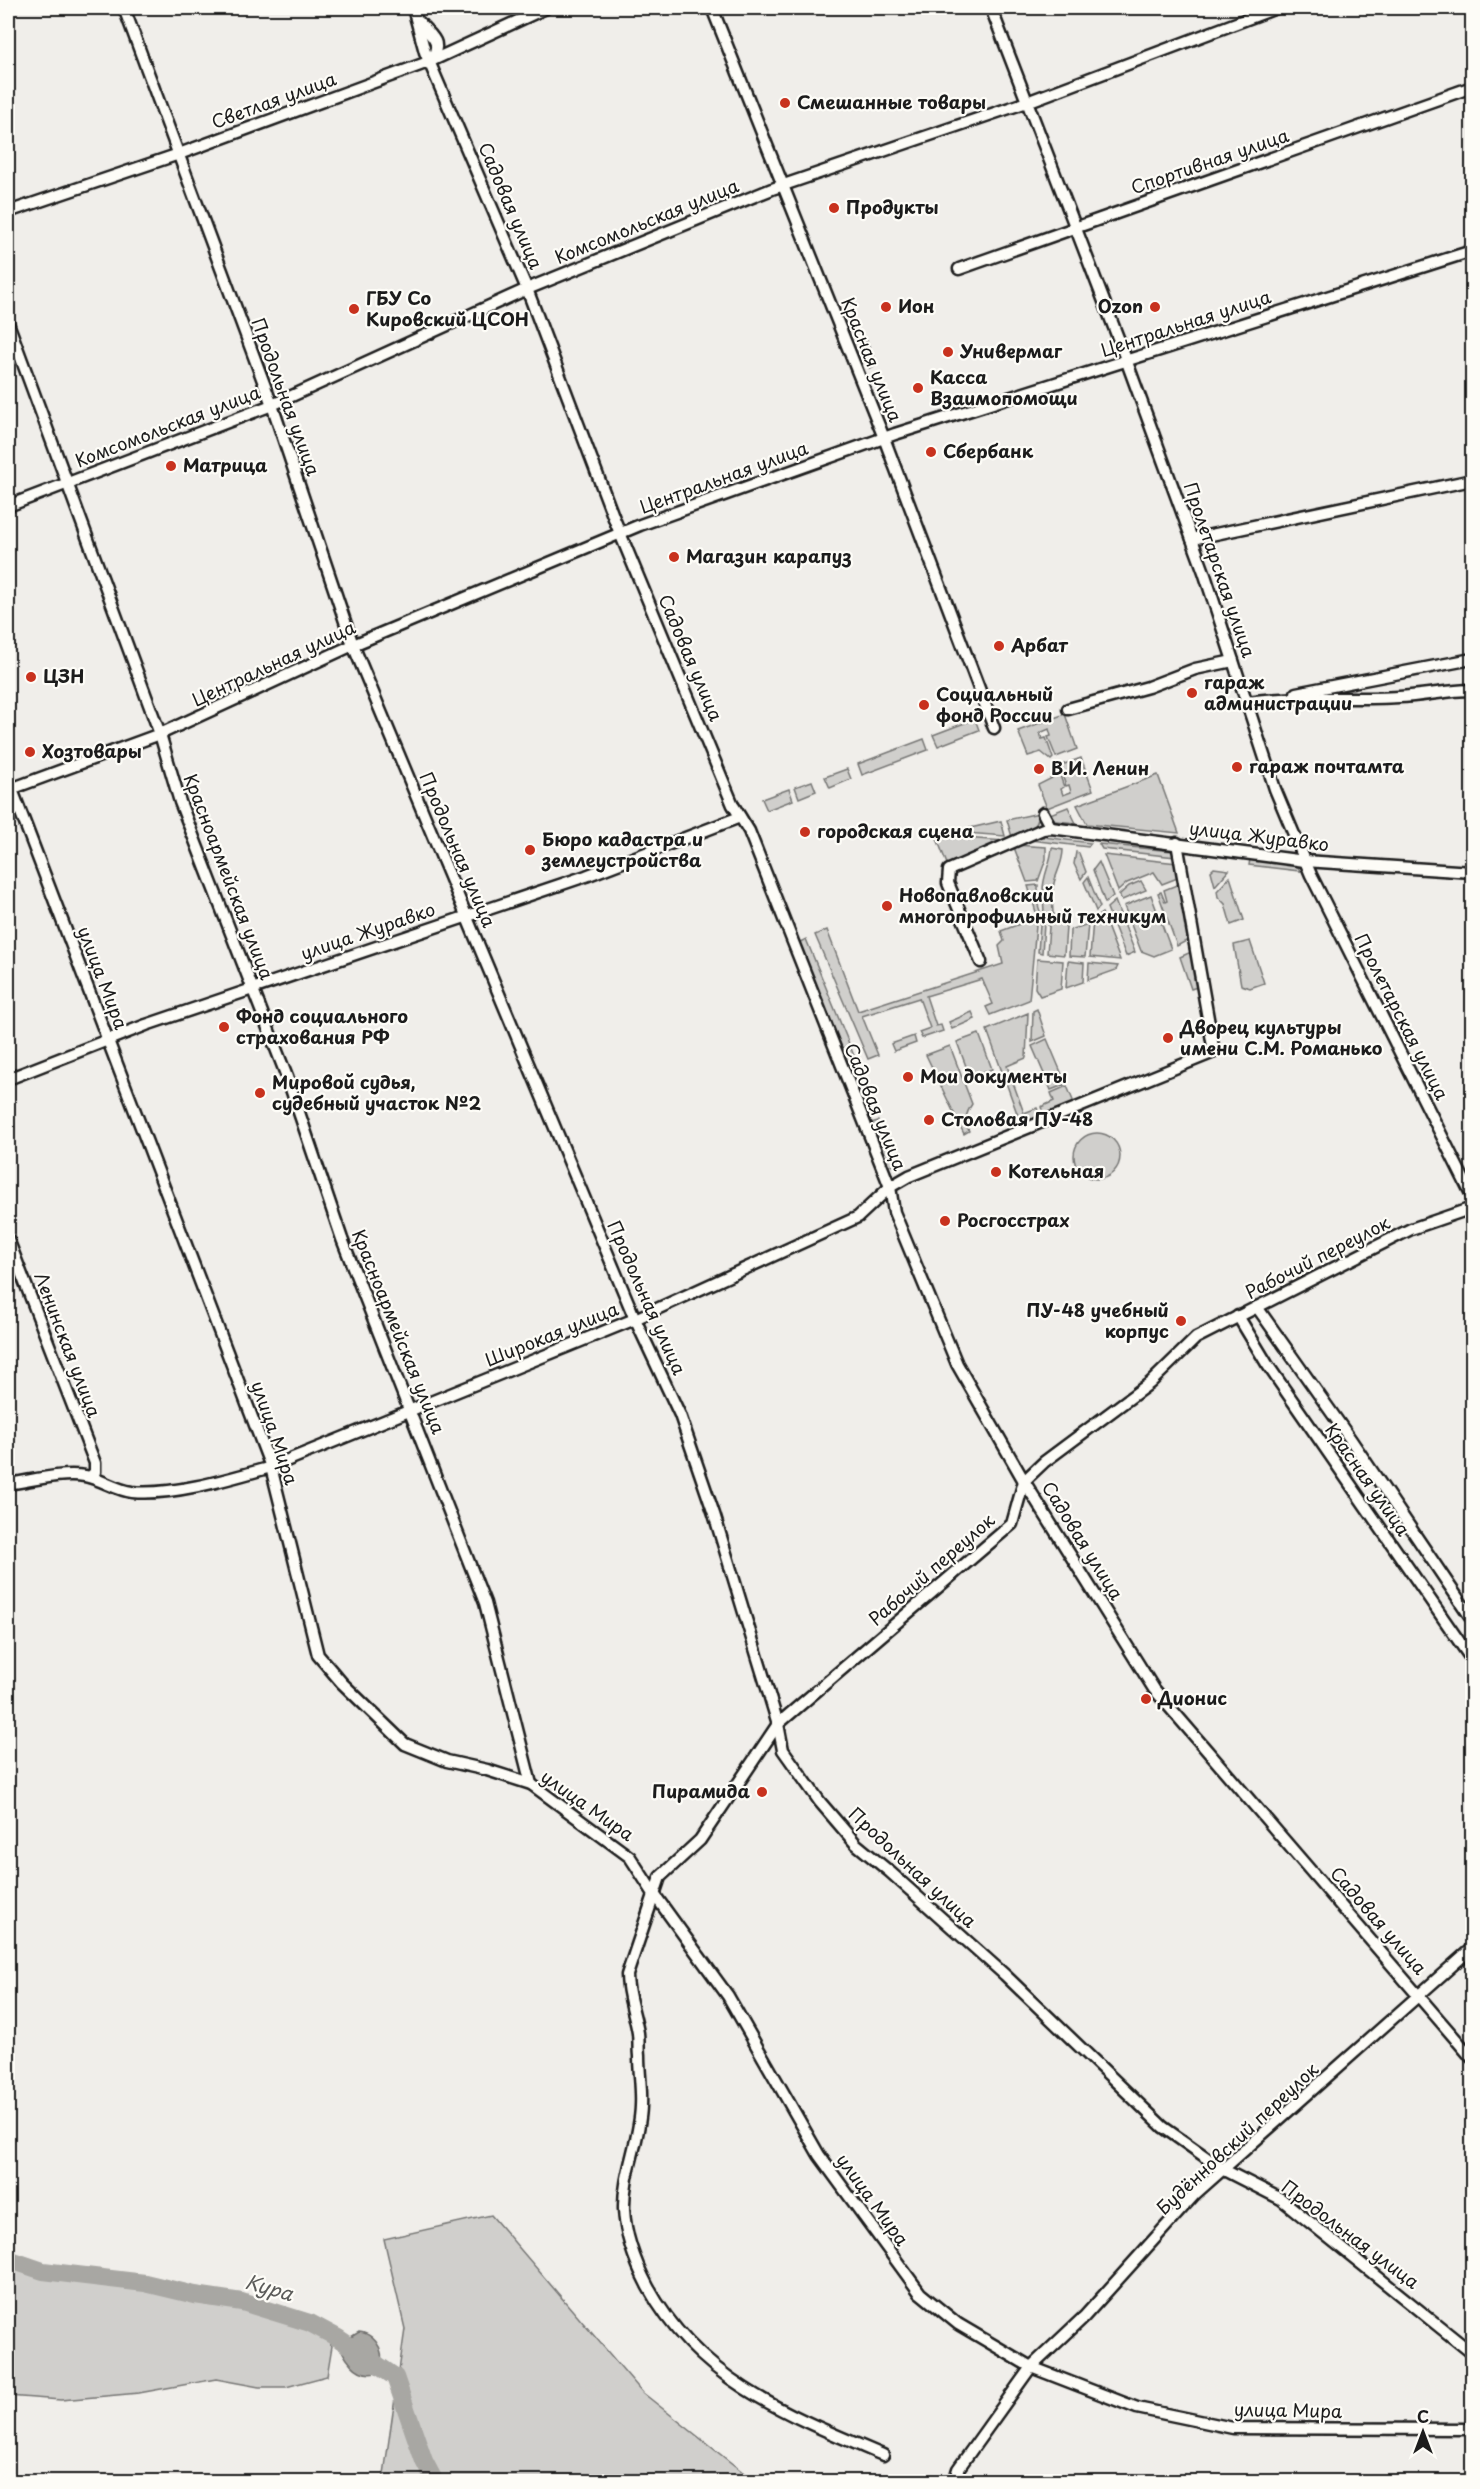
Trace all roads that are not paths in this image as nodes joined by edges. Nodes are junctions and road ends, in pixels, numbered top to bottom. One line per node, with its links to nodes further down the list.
1 (124, 8): 10 (street, Продольная улица)
2 (413, 8): 7 (street, Садовая улица)
3 (546, 8): 7 (street, Светлая улица)
4 (711, 8): 11 (street, Красная улица)
5 (991, 8): 9 (street, Пролетарская улица)
6 (1276, 8): 9 (street, Комсомольская улица)
7 (430, 61): 10 (street, Светлая улица); 16 (street, Садовая улица)
8 (1473, 87): 13 (street, Спортивная улица)
9 (1027, 102): 11 (street, Комсомольская улица); 13 (street, Пролетарская улица)
10 (179, 154): 12 (street, Светлая улица); 19 (street, Продольная улица)
11 (782, 185): 16 (street, Комсомольская улица); 20 (street, Красная улица)
12 (8, 212)
13 (1075, 228): 15 (street, Спортивная улица); 18 (street, Пролетарская улица)
14 (1473, 251): 18 (street, Центральная улица)
15 (959, 268)
16 (527, 289): 19 (street, Комсомольская улица); 24 (street, Садовая улица)
17 (8, 323): 22 (street, Красноармейская улица)
18 (1125, 360): 20 (street, Центральная улица); 25 (street, Пролетарская улица)
19 (273, 405): 22 (street, Комсомольская улица); 26 (street, Продольная улица)
20 (884, 438): 24 (street, Центральная улица); 33 (street, Красная улица)
21 (1473, 480): 25 (street)
22 (68, 483): 23 (street, Комсомольская улица); 34 (street, Красноармейская улица)
23 (8, 506)
24 (620, 532): 26 (street, Центральная улица); 37 (street, Садовая улица)
25 (1192, 539): 28 (street, Пролетарская улица)
26 (353, 645): 34 (street, Центральная улица); 42 (street, Продольная улица)
27 (1473, 659): 30 (street)
28 (1233, 661): 31 (street, Пролетарская улица); 32 (street)
29 (1473, 690): 30 (street)
30 (1272, 698): 31 (street)
31 (1247, 702): 40 (street, Пролетарская улица)
32 (1068, 709)
33 (994, 728)
34 (160, 734): 35 (street, Центральная улица); 44 (street, Красноармейская улица)
35 (9, 786): 45 (street, улица Мира)
36 (1043, 813): 38 (street)
37 (740, 817): 42 (street, улица Журавко); 47 (street, Садовая улица)
38 (1047, 829): 39 (street, улица Журавко); 43 (street)
39 (1177, 843): 40 (street, улица Журавко); 47 (street, Широкая улица)
40 (1305, 861): 41 (street, улица Журавко); 48 (street, Пролетарская улица)
41 (1473, 872)
42 (467, 916): 44 (street, улица Журавко); 53 (street, Продольная улица)
43 (981, 962)
44 (253, 989): 45 (street, улица Журавко); 54 (street, Красноармейская улица)
45 (108, 1040): 46 (street, улица Журавко); 56 (street, улица Мира)
46 (8, 1079)
47 (890, 1187): 53 (street, Широкая улица); 58 (street, Садовая улица)
48 (1473, 1196)
49 (1473, 1208): 51 (street, Рабочий переулок)
50 (8, 1239): 55 (street, Ленинская улица)
51 (1257, 1307): 52 (street, Рабочий переулок); 61 (street, Красная улица)
52 (1238, 1316): 58 (street, Рабочий переулок); 62 (street, Красная улица)
53 (635, 1319): 54 (street, Широкая улица); 63 (street, Продольная улица)
54 (409, 1412): 56 (street, Широкая улица); 64 (street, Красноармейская улица)
55 (95, 1463): 57 (street); 59 (street, Ленинская улица)
56 (272, 1467): 59 (street, Широкая улица); 64 (street, улица Мира)
57 (90, 1477): 59 (street, Широкая улица); 60 (street, Широкая улица)
58 (1024, 1481): 63 (street, Рабочий переулок); 67 (street, Садовая улица)
59 (107, 1483)
60 (8, 1484)
61 (1473, 1619)
62 (1473, 1660)
63 (777, 1724): 65 (street, Рабочий переулок); 69 (street, Продольная улица)
64 (531, 1784): 65 (street, улица Мира)
65 (654, 1894): 71 (street, улица Мира); 73 (street, Рабочий переулок)
66 (1473, 1948): 67 (street, Будённовский переулок)
67 (1421, 1996): 68 (street, Садовая улица); 69 (street, Будённовский переулок)
68 (1473, 2058)
69 (1224, 2170): 70 (street, Продольная улица); 71 (street, Будённовский переулок)
70 (1473, 2353)
71 (1031, 2367): 72 (street, улица Мира); 74 (street, Будённовский переулок)
72 (1473, 2429)
73 (883, 2455)
74 (954, 2481)

